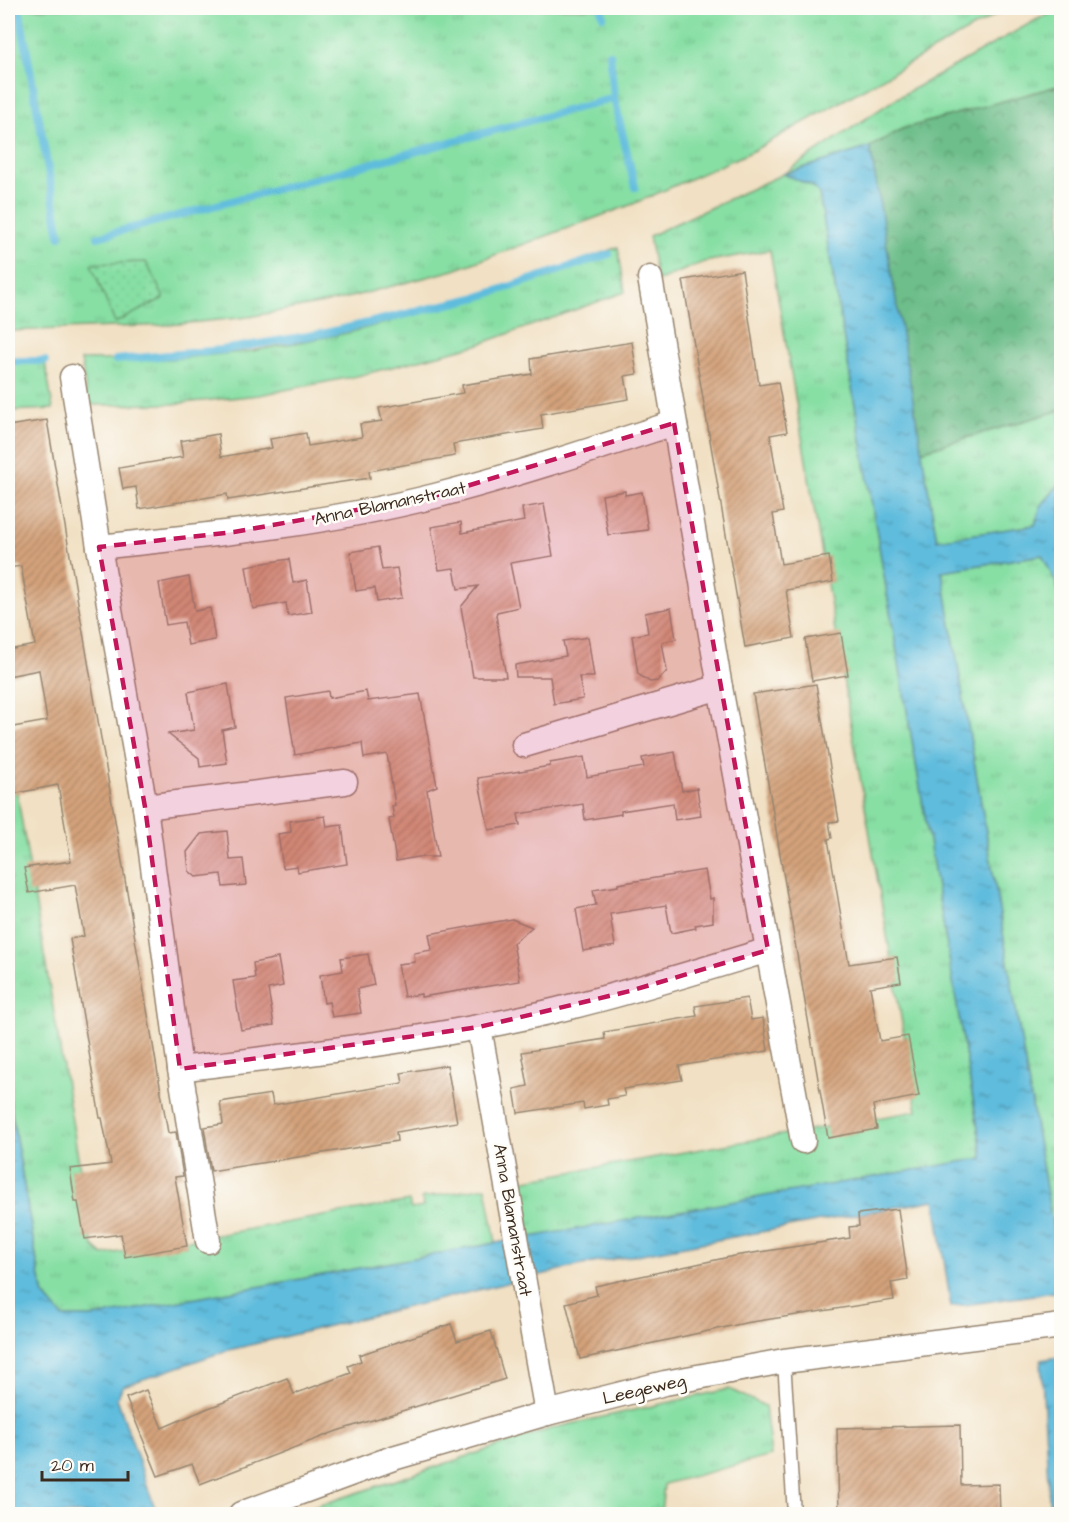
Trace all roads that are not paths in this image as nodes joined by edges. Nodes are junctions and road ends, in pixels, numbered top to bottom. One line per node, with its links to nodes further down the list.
1 (650, 278): 3 (street)
2 (72, 377): 4 (street)
3 (674, 423): 4 (street, Anna Blamanstraat); 5 (street)
4 (99, 547): 8 (street)
5 (720, 687): 6 (street); 9 (street)
6 (524, 745)
7 (345, 782): 8 (street)
8 (145, 807): 11 (street)
9 (768, 950): 10 (street); 12 (street)
10 (479, 1027): 11 (street); 16 (street, Anna Blamanstraat)
11 (180, 1069): 13 (street)
12 (804, 1141)
13 (208, 1241)
14 (1062, 1326): 15 (street, Leegeweg)
15 (784, 1361): 16 (street, Leegeweg); 18 (lane)
16 (547, 1413): 17 (street, Leegeweg)
17 (241, 1515)
18 (794, 1515)

